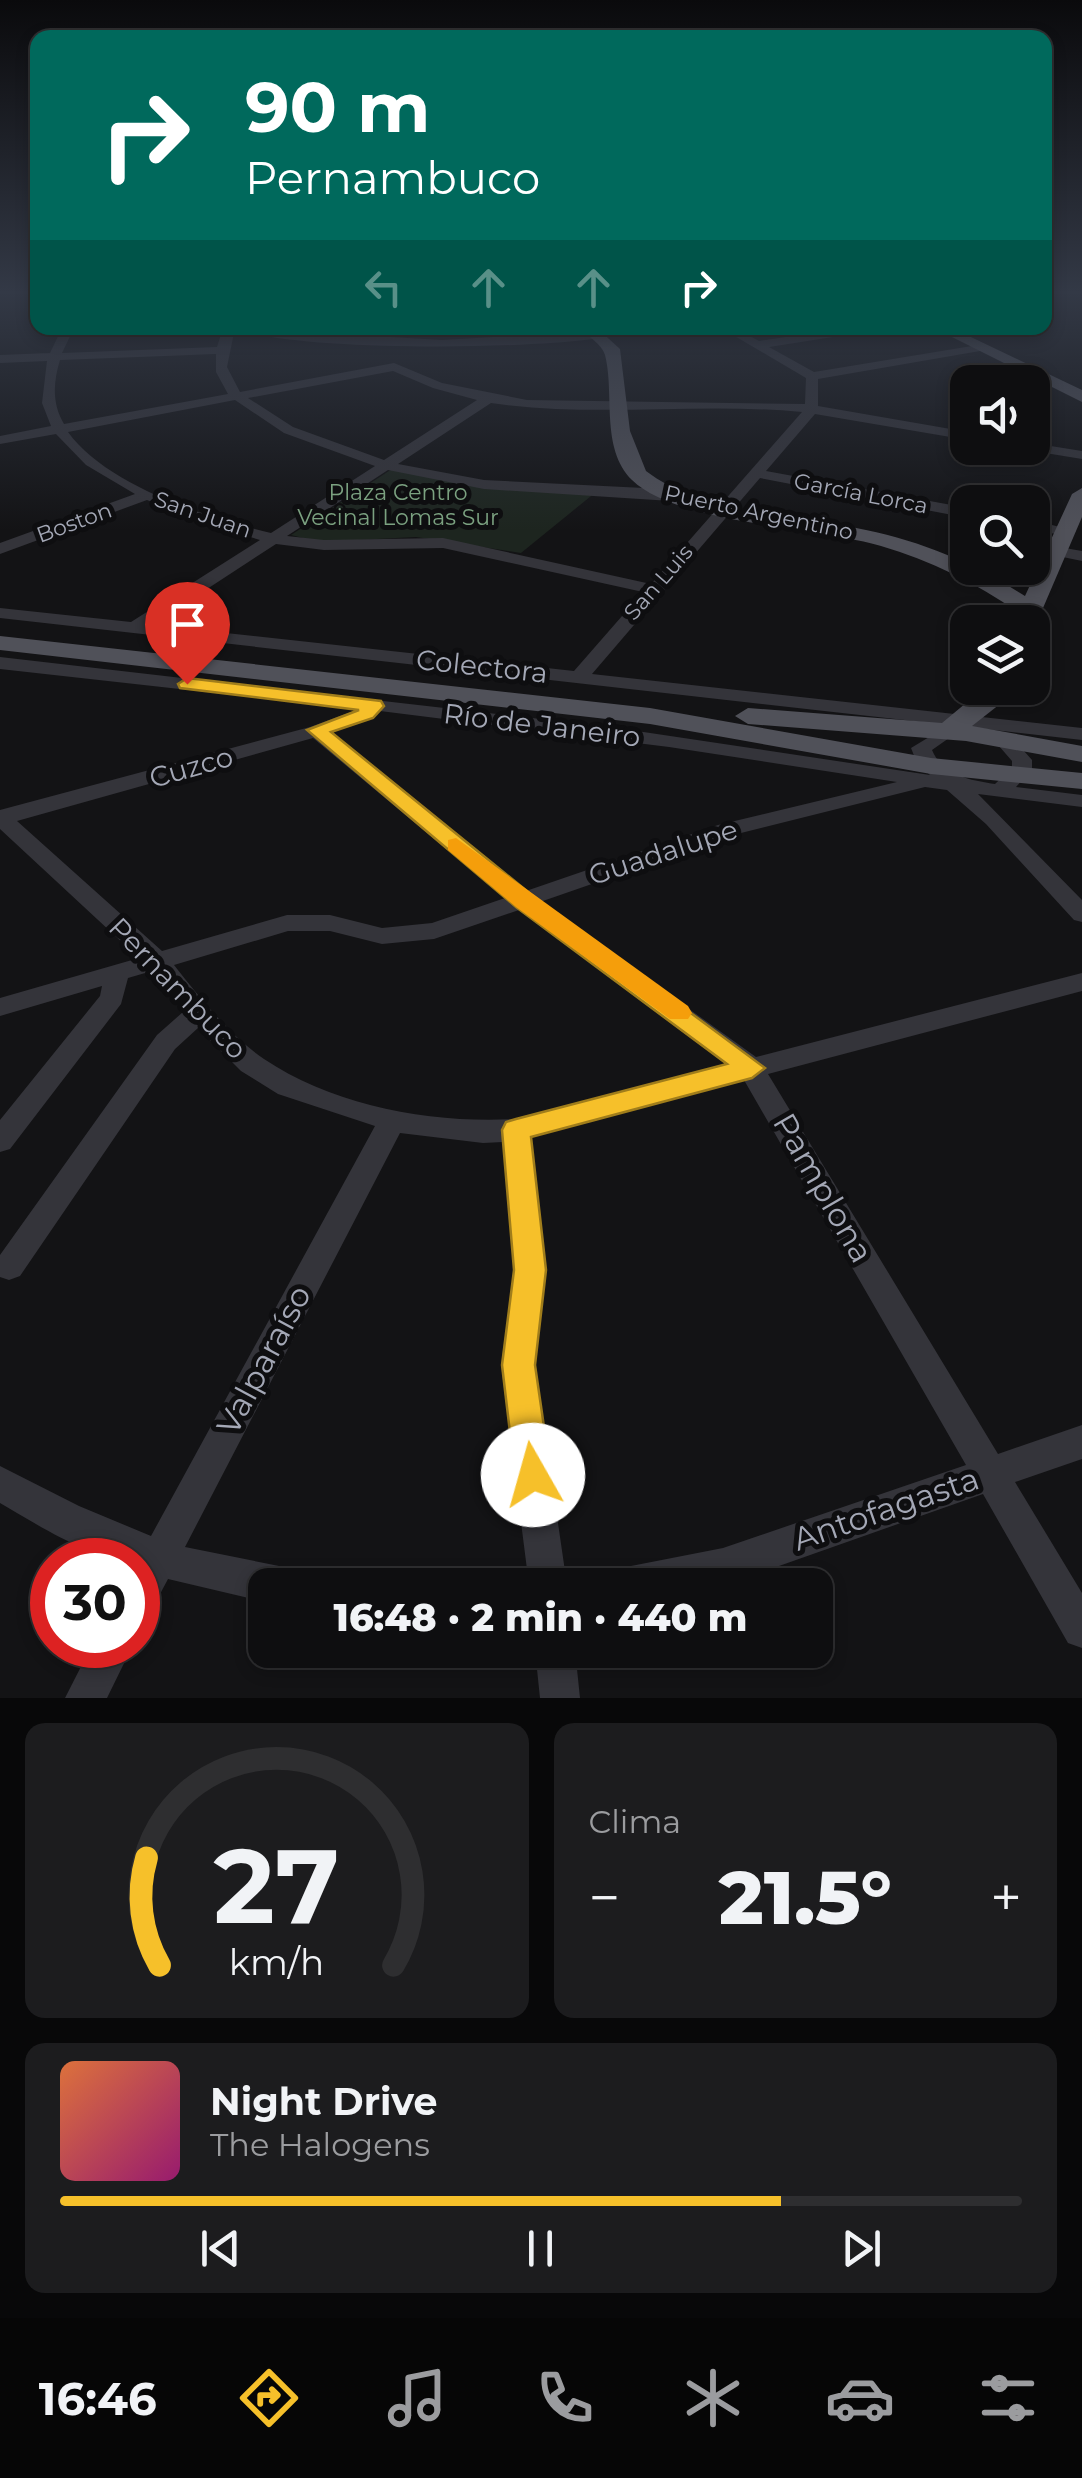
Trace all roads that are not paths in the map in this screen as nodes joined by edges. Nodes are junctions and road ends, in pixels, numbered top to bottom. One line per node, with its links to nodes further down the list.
1 (50, 373): 17 (street)
2 (222, 373): 12 (street)
3 (360, 373): 12 (street)
4 (412, 373): 14 (street)
5 (616, 373): 15 (main road, Puerto Argentino)
6 (807, 373): 10 (street)
7 (827, 373): 10 (street)
8 (1036, 373): 13 (main road)
9 (1055, 373): 11 (main road)
10 (812, 376): 16 (street)
11 (1082, 386)
12 (235, 396): 17 (street); 22 (street)
13 (1082, 396)
14 (488, 399): 15 (street); 22 (street)
15 (621, 410): 16 (street); 26 (main road, Puerto Argentino)
16 (811, 410): 18 (street); 23 (street, San Luis)
17 (58, 431): 19 (street); 25 (street, San Juan)
18 (950, 433)
19 (0, 440)
20 (1050, 450): 21 (street)
21 (1082, 455)
22 (389, 465): 26 (street); 29 (street)
23 (755, 473): 27 (street, San Luis); 28 (street, García Lorca)
24 (1082, 494): 30 (main road)
25 (147, 496): 29 (street, San Juan); 31 (street, Boston)
26 (670, 496): 27 (main road, Puerto Argentino)
27 (724, 508): 32 (street, San Luis); 33 (main road, Puerto Argentino)
28 (950, 509)
29 (275, 537): 32 (street, San Juan); 36 (street)
30 (1070, 546): 34 (main road)
31 (0, 549)
32 (652, 589): 40 (street, San Luis)
33 (1012, 605)
34 (1035, 605)
35 (0, 613): 36 (street, Colectora)
36 (133, 628): 40 (street, Colectora)
37 (0, 634): 43 (main road)
38 (0, 643): 47 (main road)
39 (0, 663): 41 (street, Río de Janeiro)
40 (580, 676): 43 (street, Colectora)
41 (374, 706): 44 (street, Cuzco); 47 (street, Río de Janeiro)
42 (996, 712): 43 (main road); 43 (main road); 45 (street); 46 (main road); 49 (street)
43 (957, 726): 47 (street)
44 (317, 730): 52 (street, Cuzco); 54 (street, Pamplona)
45 (1082, 734)
46 (1082, 754)
47 (928, 774): 49 (main road); 50 (street, Río de Janeiro); 54 (street, Guadalupe)
48 (1082, 780): 49 (main road)
49 (1008, 784): 50 (street, Río de Janeiro); 51 (street, Río de Janeiro); 53 (street)
50 (960, 788): 53 (street)
51 (1082, 801)
52 (2, 818): 56 (street, Pernambuco)
53 (994, 820): 55 (street)
54 (524, 902): 56 (street, Guadalupe); 61 (street, Pamplona)
55 (1082, 914)
56 (157, 960): 57 (street, Guadalupe); 60 (street, Pernambuco)
57 (117, 972): 59 (street, Guadalupe); 64 (street)
58 (1082, 982): 61 (street, Pernambuco)
59 (0, 1006)
60 (198, 1013): 62 (street, Pernambuco); 65 (street)
61 (752, 1068): 63 (street, Pernambuco); 67 (street, Pamplona)
62 (392, 1121): 63 (street, Pernambuco); 70 (street, Valparaíso)
63 (516, 1130): 72 (street)
64 (0, 1141)
65 (10, 1267)
66 (1082, 1442): 67 (street, Antofagasta)
67 (988, 1474): 73 (street, Antofagasta); 75 (street, Pamplona)
68 (0, 1483): 69 (street)
69 (105, 1538)
70 (160, 1554)
71 (160, 1561): 74 (street)
72 (546, 1568)
73 (718, 1568)
74 (248, 1579)
75 (1082, 1629)
76 (101, 1668): 78 (street)
77 (557, 1668): 79 (street)
78 (85, 1698)
79 (560, 1698)

